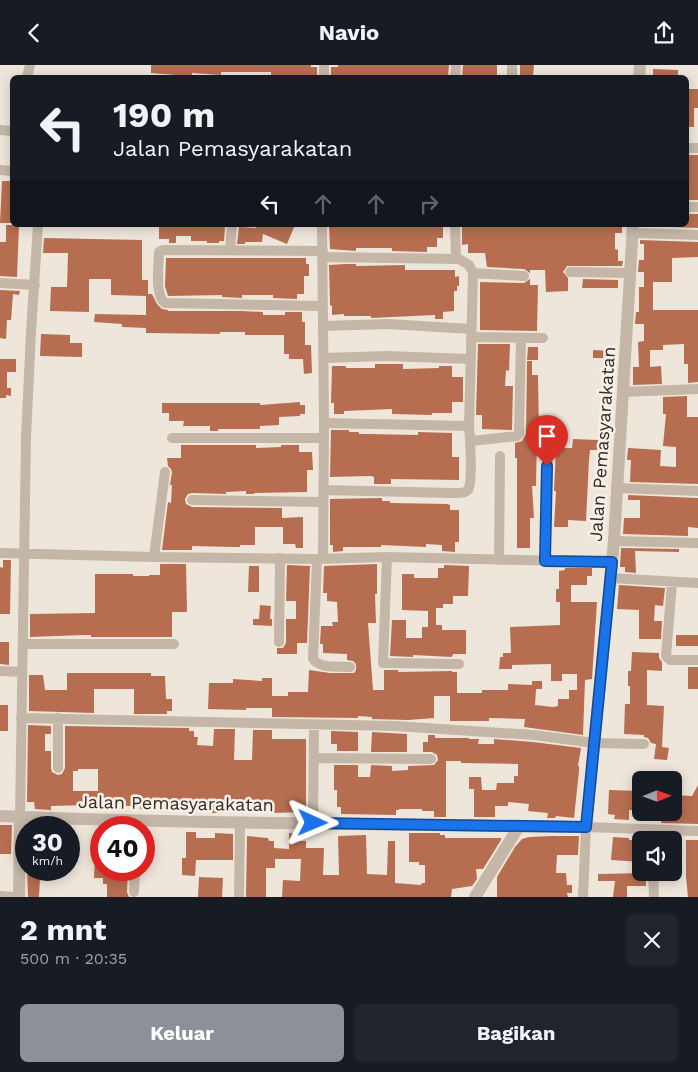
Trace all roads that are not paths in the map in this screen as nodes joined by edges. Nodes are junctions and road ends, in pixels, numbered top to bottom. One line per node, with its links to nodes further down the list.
1 (38, 227): 15 (street)
2 (232, 227): 7 (street)
3 (322, 227): 8 (street)
4 (455, 227): 9 (street)
5 (633, 229): 6 (street); 12 (street, Jalan Pemasyarakatan)
6 (698, 235)
7 (230, 250): 8 (street); 16 (street)
8 (323, 254): 9 (street); 16 (street)
9 (456, 259): 11 (street)
10 (570, 271): 12 (street)
11 (473, 273): 13 (street); 18 (street)
12 (631, 273): 24 (street, Jalan Pemasyarakatan)
13 (524, 276)
14 (0, 283): 15 (street)
15 (35, 285): 41 (street)
16 (323, 306): 17 (street)
17 (323, 326): 18 (street); 21 (street)
18 (471, 333): 19 (street); 22 (street)
19 (521, 337): 20 (street); 29 (street)
20 (543, 338)
21 (324, 358): 22 (street); 25 (street)
22 (470, 359): 26 (street)
23 (698, 389): 24 (street)
24 (622, 392): 33 (street, Jalan Pemasyarakatan)
25 (324, 423): 26 (street); 28 (street)
26 (469, 426): 29 (street)
27 (172, 438): 28 (street)
28 (324, 438): 34 (street)
29 (471, 441): 34 (street)
30 (548, 447): 47 (street)
31 (500, 456): 46 (street)
32 (165, 472): 42 (street)
33 (616, 488): 35 (street); 38 (street, Jalan Pemasyarakatan)
34 (324, 490): 37 (street)
35 (698, 491)
36 (192, 501): 37 (street)
37 (323, 502): 45 (street)
38 (614, 541): 39 (street); 48 (street, Jalan Pemasyarakatan)
39 (698, 543)
40 (0, 553): 41 (street)
41 (23, 554): 42 (street); 53 (street)
42 (154, 557): 44 (street)
43 (387, 557): 45 (street); 46 (street); 56 (street)
44 (280, 558): 45 (street); 52 (street)
45 (320, 559): 57 (street)
46 (499, 560): 47 (street)
47 (545, 561): 48 (street)
48 (612, 562): 49 (street, Jalan Pemasyarakatan)
49 (610, 578): 50 (street); 63 (street, Jalan Pemasyarakatan)
50 (672, 583): 51 (street); 55 (street)
51 (698, 583)
52 (279, 642)
53 (23, 644): 54 (street); 59 (street)
54 (174, 644)
55 (698, 660)
56 (459, 664)
57 (350, 667)
58 (0, 671): 59 (street)
59 (22, 672): 60 (street)
60 (21, 718): 61 (street); 69 (street)
61 (58, 718): 62 (street); 67 (street)
62 (314, 725): 63 (street); 65 (street)
63 (594, 743): 64 (street); 75 (street, Jalan Pemasyarakatan)
64 (644, 745)
65 (315, 758): 66 (street); 72 (street)
66 (431, 759)
67 (58, 768)
68 (0, 816): 70 (street, Jalan Pemasyarakatan)
69 (20, 816)
70 (15, 817)
71 (240, 823): 72 (street, Jalan Pemasyarakatan); 73 (street, Jalan Pemasyarakatan); 86 (street)
72 (313, 823): 74 (street, Jalan Pemasyarakatan)
73 (155, 824)
74 (519, 826): 75 (street, Jalan Pemasyarakatan); 87 (street)
75 (586, 827): 78 (street); 88 (street)
76 (698, 831): 77 (street)
77 (682, 832)
78 (632, 833)
79 (19, 881): 85 (street)
80 (134, 881): 82 (street)
81 (653, 881): 89 (street)
82 (134, 892)
83 (0, 896): 84 (street)
84 (13, 897)
85 (19, 897)
86 (239, 897)
87 (475, 897)
88 (583, 897)
89 (654, 897)

